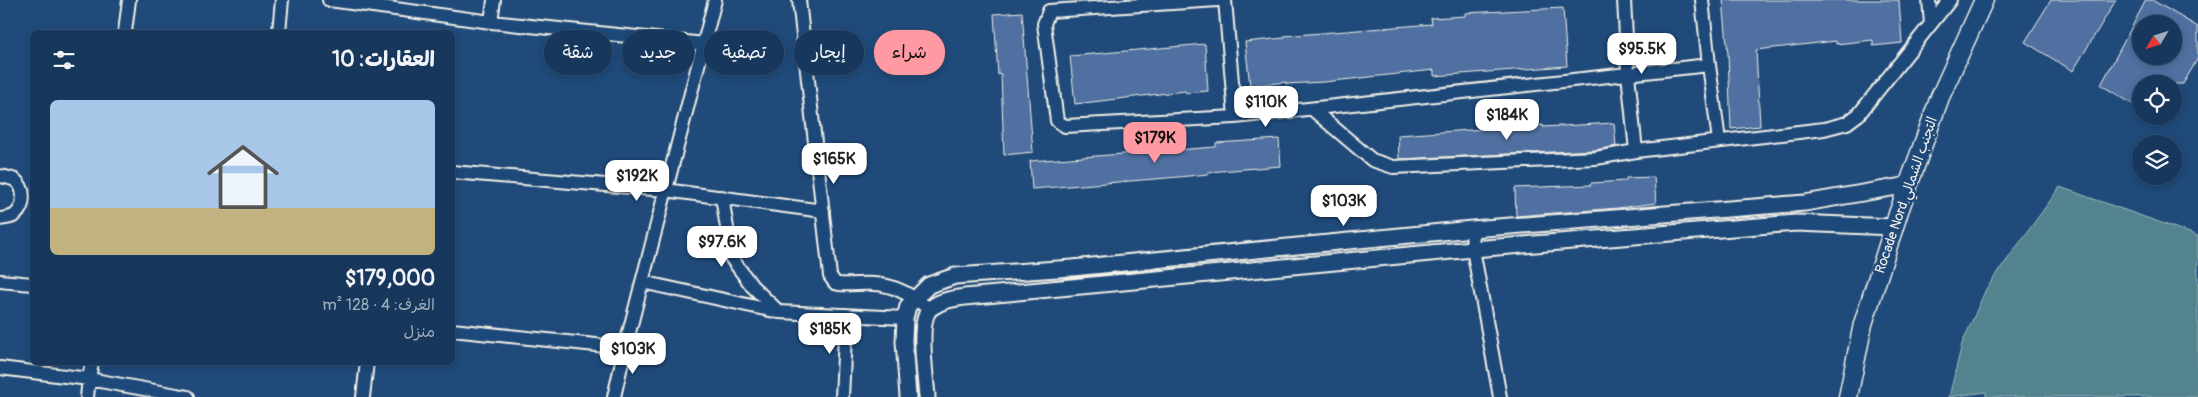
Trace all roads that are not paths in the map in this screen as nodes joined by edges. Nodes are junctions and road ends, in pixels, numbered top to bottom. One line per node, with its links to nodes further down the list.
1 (129, 0): 16 (street)
2 (282, 0): 17 (street)
3 (329, 0): 14 (street)
4 (494, 0): 14 (street)
5 (715, 0): 18 (street)
6 (799, 0): 32 (street)
7 (1218, 0): 24 (street)
8 (1225, 0): 24 (street)
9 (1624, 0): 22 (street)
10 (1702, 0): 21 (street)
11 (1929, 0): 15 (street)
12 (1950, 0): 15 (street)
13 (1984, 0): 29 (main road, Rocade Nord,التجنب الشمالي)
14 (491, 22): 19 (street)
15 (1931, 24): 25 (street)
16 (125, 30)
17 (280, 30)
18 (708, 30)
19 (704, 44)
20 (704, 48): 30 (street)
21 (1709, 65): 22 (street); 25 (street)
22 (1628, 74): 23 (street); 26 (street)
23 (1312, 109): 24 (street); 26 (street)
24 (1235, 117)
25 (1719, 141): 26 (street)
26 (1636, 151)
27 (455, 172): 30 (street)
28 (0, 176): 33 (street)
29 (1908, 185): 34 (main road, Rocade Nord,التجنب الشمالي); 35 (street)
30 (665, 190): 31 (street); 40 (street)
31 (722, 197): 32 (street); 44 (street)
32 (823, 211): 42 (street)
33 (0, 219)
34 (1894, 227): 36 (street); 61 (main road, Rocade Nord,التجنب الشمالي)
35 (1472, 230): 36 (street); 37 (street)
36 (1473, 249): 38 (street); 60 (street)
37 (1185, 257): 38 (street); 42 (street)
38 (1187, 276): 43 (street)
39 (0, 281): 41 (street)
40 (642, 282): 44 (street); 48 (street)
41 (30, 284)
42 (915, 298): 43 (street); 46 (street)
43 (930, 309): 59 (street)
44 (779, 312): 45 (street)
45 (846, 315): 46 (street); 57 (street)
46 (904, 318): 58 (street)
47 (455, 330): 48 (street)
48 (625, 348): 56 (street)
49 (92, 365): 52 (street)
50 (367, 365): 55 (street)
51 (0, 368): 52 (street)
52 (90, 379): 53 (street); 54 (street)
53 (87, 397)
54 (188, 397)
55 (363, 397)
56 (614, 397)
57 (842, 397)
58 (908, 397)
59 (927, 397)
60 (1500, 397)
61 (1848, 397)

